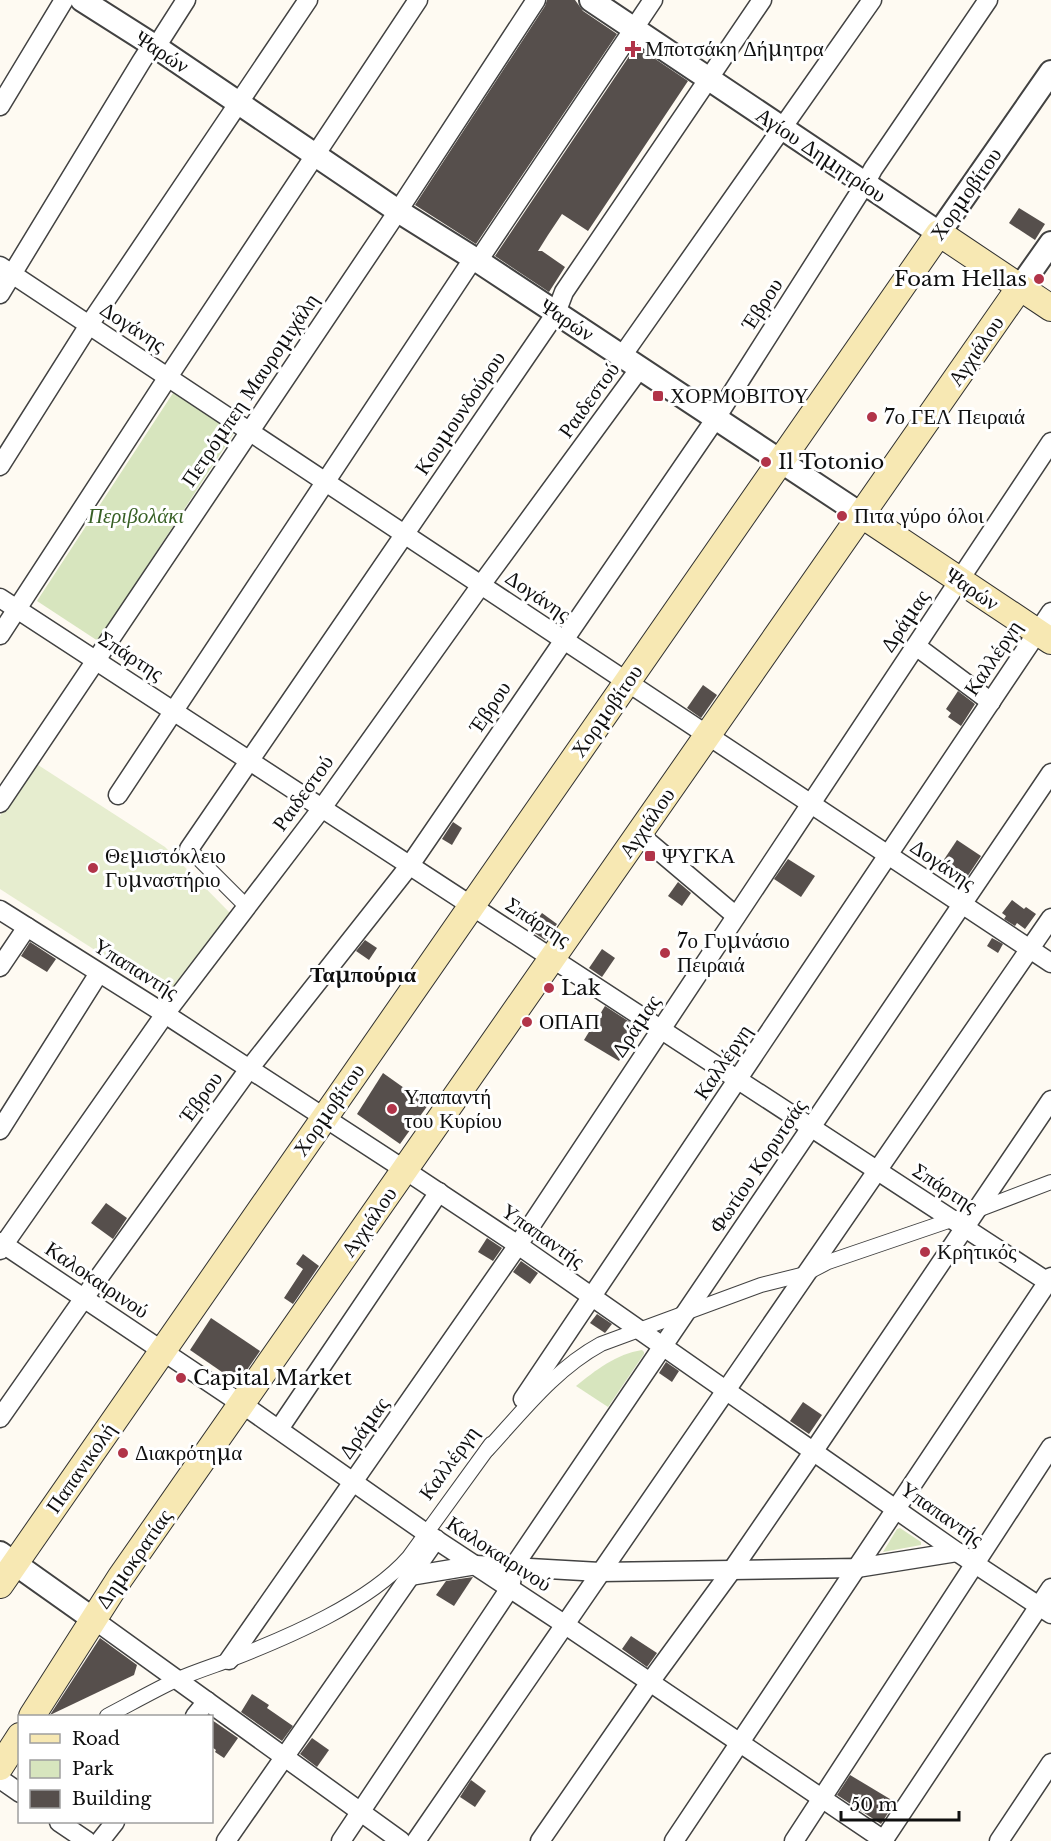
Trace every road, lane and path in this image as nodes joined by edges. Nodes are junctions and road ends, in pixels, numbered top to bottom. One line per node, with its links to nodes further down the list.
1 (64, 0): 17 (street)
2 (82, 0): 13 (street, Ψαρών)
3 (186, 0): 13 (street)
4 (308, 0): 16 (street)
5 (418, 0): 19 (street)
6 (536, 0): 21 (street, Πετρόμπεη Μαυρομιχάλη)
7 (591, 0): 12 (street, Αγίου Δημητρίου)
8 (653, 0): 12 (street)
9 (762, 0): 15 (street, Κουμουνδούρου)
10 (872, 0): 18 (street, Ραιδεστού)
11 (988, 0): 20 (street, Έβρου)
12 (634, 28): 15 (street, Αγίου Δημητρίου); 24 (street)
13 (156, 47): 16 (street, Ψαρών); 25 (street)
14 (1051, 72): 22 (street, Χορμοβίτου)
15 (708, 80): 18 (street, Αγίου Δημητρίου); 29 (street, Κουμουνδούρου)
16 (238, 102): 19 (street, Ψαρών); 30 (street)
17 (0, 106)
18 (782, 129): 20 (street, Αγίου Δημητρίου); 31 (street, Ραιδεστού)
19 (316, 154): 21 (street, Ψαρών); 32 (street)
20 (866, 184): 22 (street, Αγίου Δημητρίου); 33 (street, Έβρου)
21 (398, 211): 24 (street, Ψαρών); 34 (street, Πετρόμπεη Μαυρομιχάλη)
22 (939, 233): 26 (main road, Αγίου Δημητρίου); 36 (main road, Χορμοβίτου)
23 (1051, 243): 26 (street, Αγχιάλου)
24 (475, 260): 29 (street, Ψαρών); 38 (street)
25 (6, 270): 27 (street); 30 (street, Δογάνης)
26 (1020, 288): 28 (main road, Αγίου Δημητρίου); 39 (main road, Αγχιάλου)
27 (0, 294)
28 (1051, 308)
29 (556, 313): 31 (street, Ψαρών); 40 (street, Κουμουνδούρου)
30 (89, 325): 32 (street, Δογάνης); 37 (street)
31 (631, 362): 33 (street, Ψαρών); 42 (street, Ραιδεστού)
32 (168, 377): 34 (street, Δογάνης); 44 (street)
33 (716, 418): 36 (street, Ψαρών); 47 (street, Έβρου)
34 (249, 431): 38 (street, Δογάνης); 49 (street, Πετρόμπεη Μαυρομιχάλη)
35 (1051, 442): 41 (street, Δράμας)
36 (781, 461): 39 (street, Ψαρών); 50 (main road, Χορμοβίτου)
37 (0, 466)
38 (326, 482): 40 (street, Δογάνης); 52 (street)
39 (861, 515): 41 (main road, Ψαρών); 53 (main road, Αγχιάλου)
40 (404, 534): 42 (street, Δογάνης); 54 (street, Κουμουνδούρου)
41 (959, 580): 45 (main road, Ψαρών); 48 (street, Δράμας)
42 (481, 585): 47 (street, Δογάνης); 59 (street, Ραιδεστού)
43 (0, 598): 44 (street, Σπάρτης)
44 (17, 609): 46 (street); 49 (street, Σπάρτης)
45 (1046, 628): 51 (street, Καλλέργη)
46 (0, 634)
47 (563, 639): 50 (street, Δογάνης); 63 (street, Έβρου)
48 (916, 646): 51 (street); 58 (street, Δράμας)
49 (96, 660): 52 (street, Σπάρτης); 57 (street, Πετρόμπεη Μαυρομιχάλη)
50 (627, 682): 53 (street, Δογάνης); 66 (main road, Χορμοβίτου)
51 (991, 702): 62 (street, Καλλέργη)
52 (174, 711): 54 (street, Σπάρτης); 56 (street)
53 (708, 735): 58 (street, Δογάνης); 60 (main road, Αγχιάλου)
54 (249, 760): 59 (street, Σπάρτης); 61 (street, Κουμουνδούρου)
55 (1051, 773): 64 (street, Φωτίου Κορυτσάς)
56 (117, 795)
57 (0, 803)
58 (811, 804): 62 (street, Δογάνης); 68 (street, Δράμας)
59 (322, 808): 63 (street, Σπάρτης); 65 (street, Ραιδεστού)
60 (639, 834): 68 (street); 72 (main road, Αγχιάλου)
61 (189, 849): 65 (street)
62 (888, 855): 64 (street, Δογάνης); 79 (street, Καλλέργη)
63 (410, 865): 66 (street, Σπάρτης); 78 (street, Έβρου)
64 (962, 904): 71 (street, Δογάνης); 82 (street, Φωτίου Κορυτσάς)
65 (246, 906): 76 (street, Ραιδεστού)
66 (472, 906): 72 (street, Σπάρτης); 81 (main road, Χορμοβίτου)
67 (0, 910): 70 (street, Υπαπαντής)
68 (736, 916): 77 (street, Δράμας)
69 (1051, 918): 71 (street)
70 (27, 927): 74 (street); 75 (street, Υπαπαντής)
71 (1030, 949): 73 (street, Δογάνης); 85 (street)
72 (553, 958): 77 (street, Σπάρτης); 84 (main road, Αγχιάλου)
73 (1051, 963)
74 (0, 967)
75 (99, 973): 76 (street, Υπαπαντής); 83 (street)
76 (165, 1014): 78 (street, Υπαπαντής); 91 (street, Ραιδεστού)
77 (661, 1029): 79 (street, Σπάρτης); 90 (street, Δράμας)
78 (249, 1069): 81 (street, Υπαπαντής); 94 (street, Έβρου)
79 (738, 1080): 82 (street, Σπάρτης); 95 (street, Καλλέργη)
80 (1051, 1100): 88 (street)
81 (324, 1118): 84 (street, Υπαπαντής); 99 (main road, Χορμοβίτου)
82 (811, 1127): 85 (street, Σπάρτης); 96 (street, Φωτίου Κορυτσάς)
83 (0, 1130)
84 (405, 1170): 87 (street, Υπαπαντής); 102 (main road, Αγχιάλου)
85 (877, 1170): 89 (street, Σπάρτης); 92 (street)
86 (1051, 1182): 88 (street)
87 (439, 1192): 90 (street, Υπαπαντής); 104 (street)
88 (977, 1210): 89 (street)
89 (959, 1224): 92 (street); 93 (street, Σπάρτης); 107 (street)
90 (518, 1245): 95 (street, Υπαπαντής); 108 (street, Δράμας)
91 (1, 1246): 94 (street, Καλοκαιρινού)
92 (806, 1274): 96 (street); 100 (street)
93 (1050, 1281): 109 (street)
94 (84, 1298): 99 (street, Καλοκαιρινού); 103 (street, Έβρου)
95 (592, 1298): 97 (street, Υπαπαντής); 101 (street, Καλλέργη)
96 (687, 1311): 97 (street); 98 (street, Φωτίου Κορυτσάς)
97 (637, 1329): 98 (street, Υπαπαντής); 106 (street)
98 (663, 1347): 100 (street, Υπαπαντής); 115 (street, Φωτίου Κορυτσάς)
99 (162, 1351): 102 (street, Καλοκαιρινού); 112 (main road, Παπανικολή)
100 (725, 1391): 107 (street, Υπαπαντής); 118 (street)
101 (523, 1399): 106 (street, Καλλέργη)
102 (242, 1404): 104 (street, Καλοκαιρινού); 124 (main road, Δημοκρατίας)
103 (0, 1418)
104 (279, 1429): 108 (street, Καλοκαιρινού)
105 (1051, 1447): 113 (street)
106 (487, 1450): 110 (street, Καλλέργη)
107 (813, 1452): 109 (street, Υπαπαντής); 117 (street)
108 (354, 1482): 110 (street, Καλοκαιρινού); 126 (street, Δράμας)
109 (895, 1509): 111 (street, Υπαπαντής); 116 (street)
110 (431, 1536): 114 (street, Καλοκαιρινού); 119 (street); 126 (street, Καλλέργη)
111 (957, 1552): 113 (street, Υπαπαντής); 116 (street)
112 (7, 1558): 120 (main road, Παπανικολή); 124 (street)
113 (974, 1563): 123 (street, Υπαπαντής); 142 (street)
114 (476, 1565): 115 (street); 119 (street); 121 (street, Καλοκαιρινού)
115 (514, 1566): 118 (street); 121 (street, Φωτίου Κορυτσάς)
116 (857, 1568): 117 (street); 134 (street)
117 (732, 1570): 118 (street); 128 (street)
118 (600, 1572): 125 (street)
119 (410, 1576): 135 (street)
120 (0, 1586)
121 (510, 1588): 125 (street, Καλοκαιρινού); 143 (street)
122 (1051, 1588): 123 (street)
123 (1045, 1611): 155 (street)
124 (93, 1618): 127 (street); 130 (main road, Δημοκρατίας)
125 (564, 1624): 128 (street, Καλοκαιρινού); 151 (street)
126 (229, 1660): 127 (street, Καλλέργη)
127 (177, 1680): 129 (street); 131 (street, Καλλέργη)
128 (650, 1682): 134 (street, Καλοκαιρινού); 152 (street)
129 (207, 1701): 132 (street); 135 (street)
130 (33, 1715)
131 (109, 1715)
132 (196, 1715)
133 (18, 1739): 138 (main road)
134 (740, 1743): 142 (street, Καλοκαιρινού); 153 (street)
135 (285, 1757): 143 (street); 148 (street)
136 (18, 1763): 139 (street)
137 (1051, 1763): 156 (street)
138 (0, 1767)
139 (0, 1773)
140 (0, 1779): 141 (street)
141 (18, 1792)
142 (821, 1799): 154 (street); 155 (street, Καλοκαιρινού)
143 (359, 1811): 149 (street); 150 (street)
144 (62, 1823): 146 (street)
145 (114, 1823): 147 (street)
146 (87, 1841)
147 (100, 1841)
148 (226, 1841)
149 (341, 1841)
150 (401, 1841)
151 (416, 1841)
152 (540, 1841)
153 (674, 1841)
154 (794, 1841)
155 (884, 1841)
156 (999, 1841)

